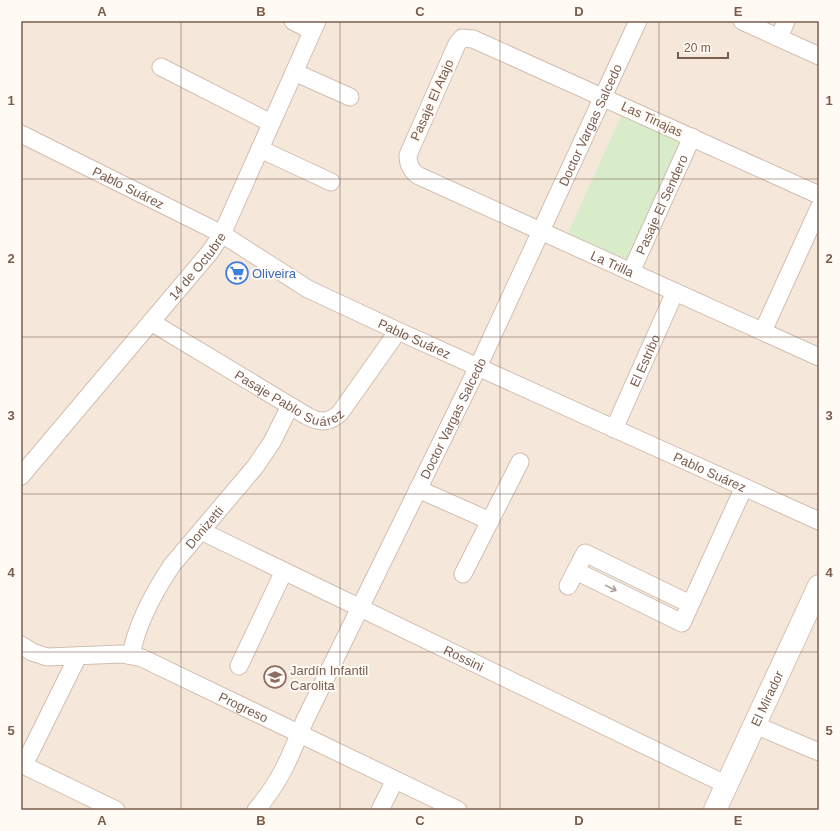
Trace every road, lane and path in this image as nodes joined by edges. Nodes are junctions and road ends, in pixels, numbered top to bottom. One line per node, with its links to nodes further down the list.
1 (293, 21): 5 (street)
2 (638, 21): 12 (street, Doctor Vargas Salcedo)
3 (742, 21): 7 (street)
4 (786, 21): 7 (street)
5 (314, 26): 10 (street, 14 de Octubre)
6 (462, 38): 12 (street, Las Tinajas); 17 (street, Pasaje El Atajo)
7 (779, 38): 8 (street)
8 (819, 56)
9 (161, 67): 13 (street)
10 (294, 72): 11 (street); 13 (street, 14 de Octubre)
11 (350, 97)
12 (603, 97): 15 (street, Las Tinajas); 21 (street, Doctor Vargas Salcedo)
13 (271, 123): 16 (street, 14 de Octubre)
14 (21, 134): 22 (street, Pablo Suárez)
15 (692, 137): 19 (street, Las Tinajas); 23 (street, Pasaje El Sendero)
16 (260, 149): 18 (street); 22 (street, 14 de Octubre)
17 (409, 166): 21 (street, La Trilla)
18 (331, 182)
19 (819, 195)
20 (819, 208): 27 (street)
21 (541, 231): 23 (street, La Trilla); 29 (street, Doctor Vargas Salcedo)
22 (222, 234): 25 (street, 14 de Octubre); 26 (street, Pablo Suárez)
23 (631, 272): 24 (street, La Trilla)
24 (675, 292): 27 (street, La Trilla); 31 (street, El Estribo)
25 (151, 322): 30 (street, Pasaje Pablo Suárez); 33 (street, 14 de Octubre)
26 (398, 331): 29 (street, Pablo Suárez); 30 (street, Pasaje Pablo Suárez)
27 (763, 331): 28 (street, La Trilla)
28 (819, 357)
29 (478, 367): 31 (street, Pablo Suárez); 35 (street, Doctor Vargas Salcedo)
30 (290, 406): 38 (street, Donizetti)
31 (614, 429): 34 (street, Pablo Suárez)
32 (520, 462): 37 (street)
33 (21, 476)
34 (744, 487): 36 (street, Pablo Suárez); 44 (street)
35 (418, 489): 37 (street); 45 (street, Doctor Vargas Salcedo)
36 (819, 521)
37 (490, 522): 41 (street)
38 (201, 531): 40 (street, Rossini); 47 (street, Donizetti)
39 (576, 571): 42 (street); 44 (street); 44 (street, one-way to 44)
40 (284, 572): 45 (street, Rossini); 49 (street)
41 (463, 574)
42 (568, 586)
43 (819, 586): 50 (main road, El Mirador)
44 (690, 604)
45 (360, 607): 51 (street, Doctor Vargas Salcedo); 55 (street, Rossini)
46 (21, 645): 48 (street, Progreso)
47 (131, 655): 48 (street, Progreso); 51 (street, Progreso)
48 (78, 656): 53 (street)
49 (239, 666)
50 (755, 725): 52 (street); 55 (main road, El Mirador)
51 (299, 733): 54 (street, Progreso); 57 (street, Doctor Vargas Salcedo)
52 (819, 752)
53 (23, 764): 56 (street)
54 (395, 780): 58 (street); 59 (street, Progreso)
55 (727, 785): 60 (main road, El Mirador)
56 (116, 810)
57 (256, 810)
58 (380, 810)
59 (458, 810)
60 (715, 810)

